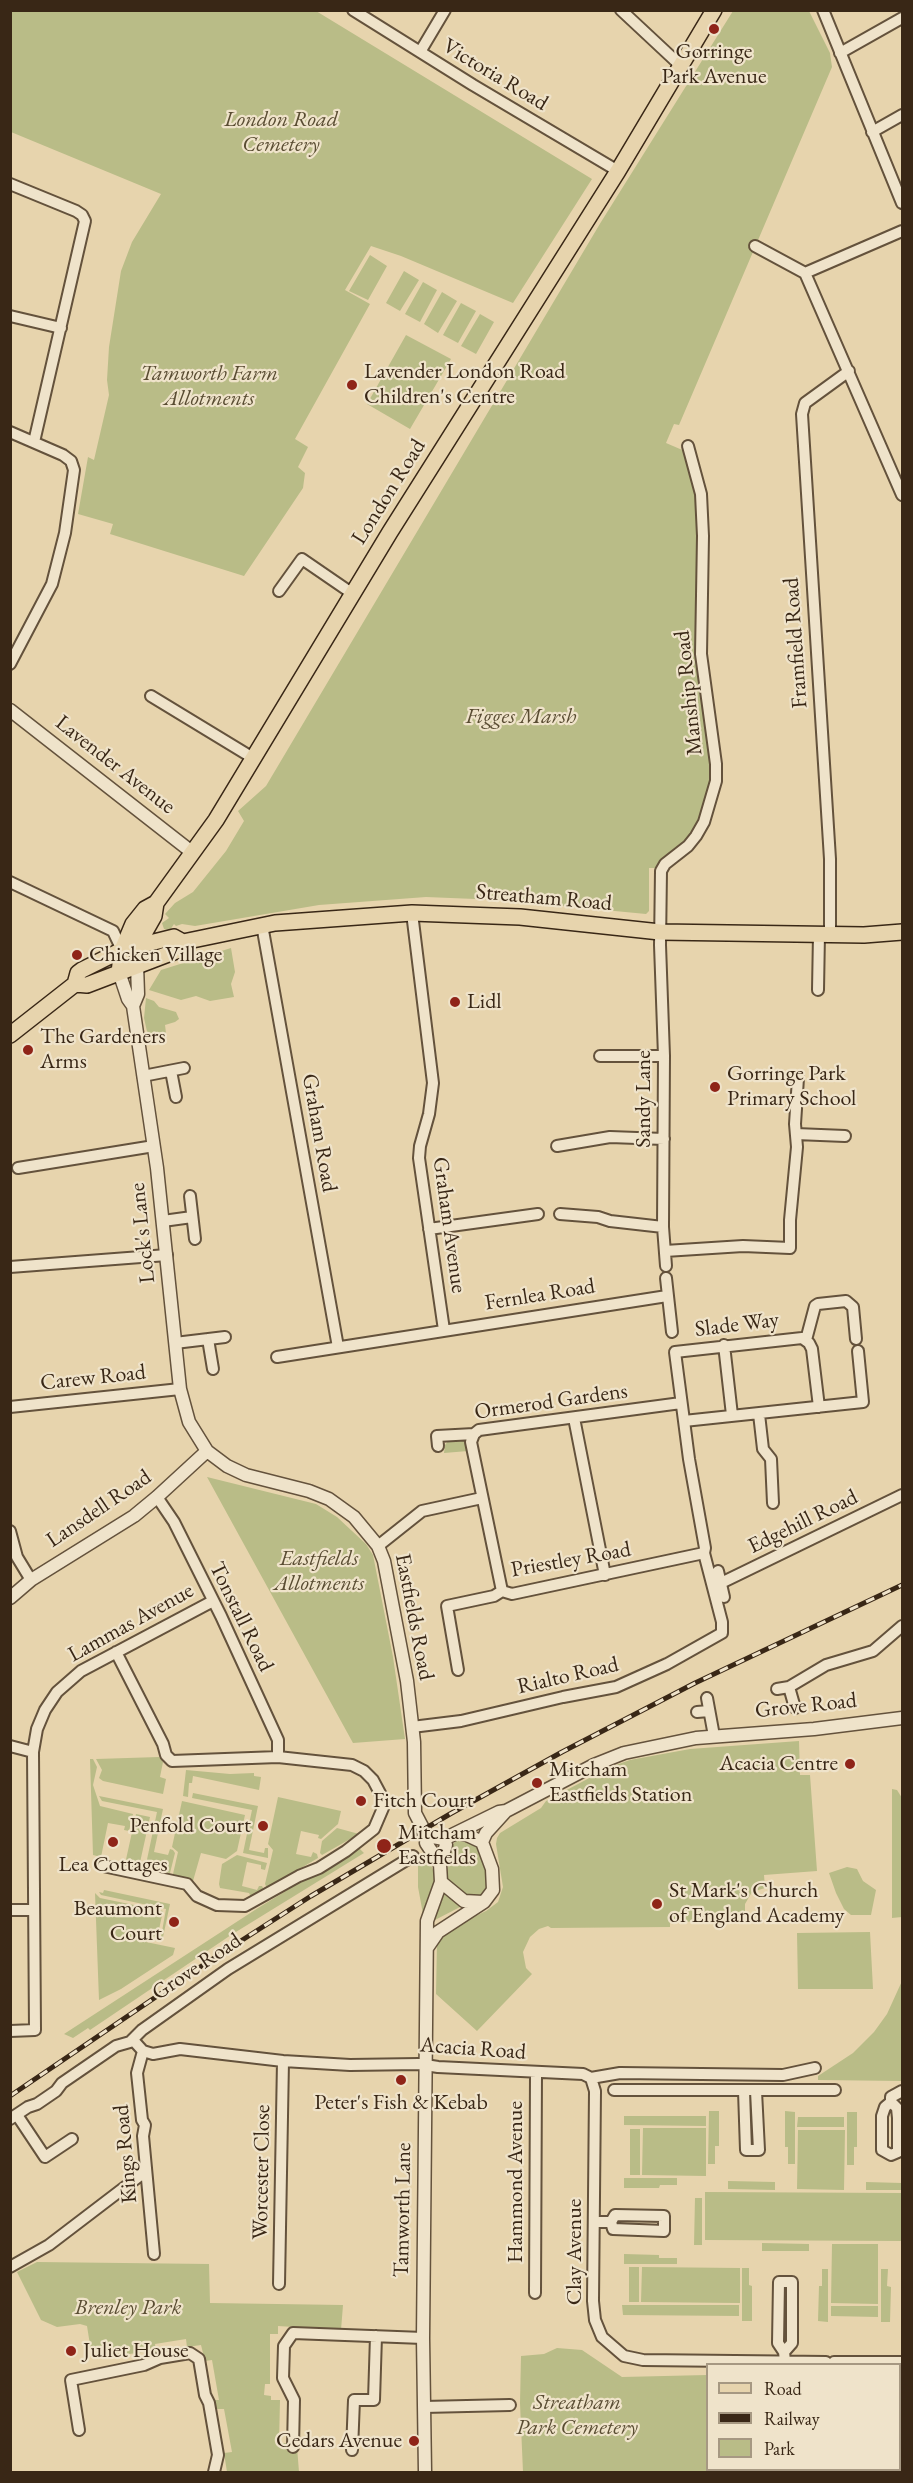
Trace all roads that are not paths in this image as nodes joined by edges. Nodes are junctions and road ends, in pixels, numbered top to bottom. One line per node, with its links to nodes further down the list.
1 (353, 10): 7 (street, Victoria Road)
2 (445, 10): 7 (street)
3 (621, 10): 9 (street)
4 (714, 10): 9 (main road, London Road)
5 (823, 10): 8 (street)
6 (903, 18): 8 (street)
7 (420, 52): 12 (street, Victoria Road)
8 (840, 53): 11 (street)
9 (681, 66): 12 (main road, London Road)
10 (903, 115): 11 (street)
11 (872, 132): 14 (street)
12 (618, 171): 26 (main road, London Road)
13 (10, 184): 19 (street)
14 (903, 203)
15 (903, 231): 17 (street)
16 (755, 246): 17 (street)
17 (805, 273): 20 (street)
18 (10, 316): 19 (street)
19 (61, 328): 22 (street)
20 (849, 371): 24 (street); 38 (street, Framfield Road)
21 (10, 432): 22 (street)
22 (34, 442): 27 (street)
23 (688, 446): 36 (street, Manship Road)
24 (903, 495)
25 (279, 591): 26 (street)
26 (353, 594): 30 (main road, London Road)
27 (10, 664)
28 (151, 696): 30 (street)
29 (10, 710): 31 (street, Lavender Avenue)
30 (253, 758): 31 (main road, London Road)
31 (193, 853): 33 (main road, London Road)
32 (10, 882): 41 (street)
33 (156, 903): 40 (main road, London Road); 41 (main road, London Road)
34 (412, 913): 35 (main road, Streatham Road); 36 (main road, Streatham Road); 67 (street, Graham Avenue)
35 (262, 925): 39 (main road, Streatham Road); 83 (street, Graham Road)
36 (660, 926): 38 (main road, Streatham Road); 49 (street, Sandy Lane)
37 (903, 932): 38 (main road, Streatham Road)
38 (825, 934): 45 (street, Framfield Road)
39 (183, 942): 40 (main road, Streatham Road); 42 (main road, Streatham Road)
40 (137, 945): 41 (main road, Streatham Road); 42 (main road)
41 (122, 950): 43 (main road, London Road); 44 (main road)
42 (137, 965): 43 (main road, Streatham Road); 46 (street, Lock's Lane)
43 (119, 972): 44 (main road); 46 (street, Lock's Lane)
44 (75, 984): 47 (main road)
45 (818, 990)
46 (133, 1006): 52 (street, Lock's Lane)
47 (10, 1035)
48 (600, 1056): 49 (street)
49 (664, 1056): 57 (street, Sandy Lane)
50 (184, 1068): 51 (street)
51 (171, 1071): 52 (street); 54 (street)
52 (143, 1076): 58 (street, Lock's Lane)
53 (798, 1078): 55 (street)
54 (176, 1097)
55 (796, 1134): 56 (street); 69 (street)
56 (845, 1136)
57 (664, 1139): 59 (street); 66 (street, Sandy Lane)
58 (154, 1146): 60 (street); 65 (street, Lock's Lane)
59 (557, 1146)
60 (18, 1168)
61 (190, 1196): 64 (street)
62 (538, 1214): 67 (street)
63 (560, 1214): 66 (street)
64 (192, 1217): 65 (street); 68 (street)
65 (163, 1221): 70 (street, Lock's Lane)
66 (663, 1227): 69 (street, Sandy Lane)
67 (429, 1228): 75 (street, Graham Avenue)
68 (195, 1239)
69 (665, 1251): 71 (street, Sandy Lane)
70 (167, 1255): 72 (street); 81 (street, Lock's Lane)
71 (666, 1266)
72 (10, 1268)
73 (666, 1278): 74 (street)
74 (667, 1296): 75 (street, Fernlea Road); 76 (street)
75 (444, 1330): 83 (street, Fernlea Road)
76 (672, 1332)
77 (225, 1337): 79 (street)
78 (856, 1339): 80 (street)
79 (208, 1340): 81 (street); 86 (street)
80 (806, 1340): 82 (street, Slade Way); 90 (street, Slade Way)
81 (175, 1343): 87 (street, Lock's Lane)
82 (724, 1346): 88 (street, Slade Way); 92 (street)
83 (338, 1347): 85 (street, Fernlea Road)
84 (858, 1351): 90 (street)
85 (277, 1357)
86 (213, 1369)
87 (180, 1389): 89 (street, Carew Road); 97 (street, Lock's Lane)
88 (681, 1403): 93 (street, Ormerod Gardens); 94 (street)
89 (10, 1407)
90 (819, 1407): 91 (street)
91 (759, 1414): 92 (street); 101 (street)
92 (732, 1415): 94 (street)
93 (574, 1418): 95 (street, Ormerod Gardens); 106 (street)
94 (684, 1421): 104 (street)
95 (474, 1434): 96 (street, Ormerod Gardens); 100 (street)
96 (438, 1446)
97 (207, 1451): 99 (street, Lansdell Road); 103 (street, Eastfields Road)
98 (903, 1495): 108 (street, Edgehill Road)
99 (157, 1497): 107 (street, Lansdell Road); 112 (street, Tonstall Road)
100 (482, 1498): 103 (street); 109 (street)
101 (773, 1503)
102 (10, 1532): 107 (street)
103 (378, 1546): 123 (street, Eastfields Road)
104 (704, 1553): 106 (street, Priestley Road); 111 (street)
105 (718, 1571): 108 (street)
106 (605, 1575): 109 (street, Priestley Road)
107 (31, 1580): 110 (street, Lansdell Road)
108 (720, 1583): 111 (street)
109 (502, 1591): 115 (street, Priestley Road)
110 (10, 1598)
111 (720, 1599): 123 (street, Rialto Road)
112 (213, 1601): 114 (street, Lammas Avenue); 127 (street, Tonstall Road)
113 (903, 1626): 116 (street)
114 (116, 1652): 126 (street, Lammas Avenue); 127 (street)
115 (458, 1670)
116 (789, 1687): 117 (street); 119 (street)
117 (777, 1689)
118 (707, 1698): 120 (street)
119 (795, 1708)
120 (709, 1711): 121 (street); 124 (street)
121 (696, 1713)
122 (903, 1718): 124 (street, Grove Road)
123 (412, 1726): 130 (street, Eastfields Road)
124 (714, 1736): 128 (street, Grove Road)
125 (10, 1746): 126 (street)
126 (33, 1752): 139 (street, Lammas Avenue)
127 (278, 1757): 135 (street)
128 (506, 1811): 129 (street, Grove Road); 132 (street, Grove Road)
129 (458, 1833): 131 (street); 132 (street)
130 (427, 1836): 131 (street); 134 (street)
131 (444, 1839): 134 (street)
132 (482, 1842): 137 (street)
133 (413, 1856): 142 (street, Grove Road)
134 (440, 1864): 136 (street)
135 (103, 1866)
136 (441, 1882): 137 (street); 140 (street, Tamworth Lane)
137 (484, 1902): 140 (street)
138 (10, 1910): 139 (street)
139 (34, 1910): 141 (street, Lammas Avenue)
140 (426, 1949): 145 (street, Tamworth Lane)
141 (10, 2031)
142 (133, 2040): 143 (street); 155 (street, Grove Road)
143 (143, 2052): 144 (street, Acacia Road); 157 (street, Kings Road)
144 (283, 2061): 145 (street, Acacia Road); 162 (street, Worcester Close)
145 (426, 2066): 147 (street, Acacia Road); 165 (street, Tamworth Lane)
146 (815, 2068): 148 (street, Acacia Road)
147 (536, 2073): 149 (street, Acacia Road); 163 (street, Hammond Avenue)
148 (753, 2075): 149 (street, Acacia Road); 152 (street)
149 (591, 2078): 158 (street, Clay Avenue)
150 (614, 2090): 152 (street)
151 (835, 2090): 152 (street)
152 (750, 2091)
153 (903, 2091): 154 (street)
154 (891, 2102)
155 (14, 2117): 156 (street)
156 (72, 2139)
157 (146, 2171): 160 (street, Kings Road); 161 (street)
158 (594, 2222): 159 (street); 166 (street, Clay Avenue)
159 (611, 2222)
160 (154, 2254)
161 (10, 2267)
162 (279, 2284)
163 (535, 2293)
164 (376, 2336): 165 (street); 171 (street); 172 (street)
165 (423, 2338): 169 (street, Tamworth Lane)
166 (785, 2357): 166 (street); 167 (street, Clay Avenue)
167 (903, 2362)
168 (510, 2405): 169 (street)
169 (424, 2407): 174 (street, Tamworth Lane)
170 (79, 2430): 173 (street)
171 (293, 2446)
172 (352, 2450)
173 (214, 2472)
174 (426, 2472)

